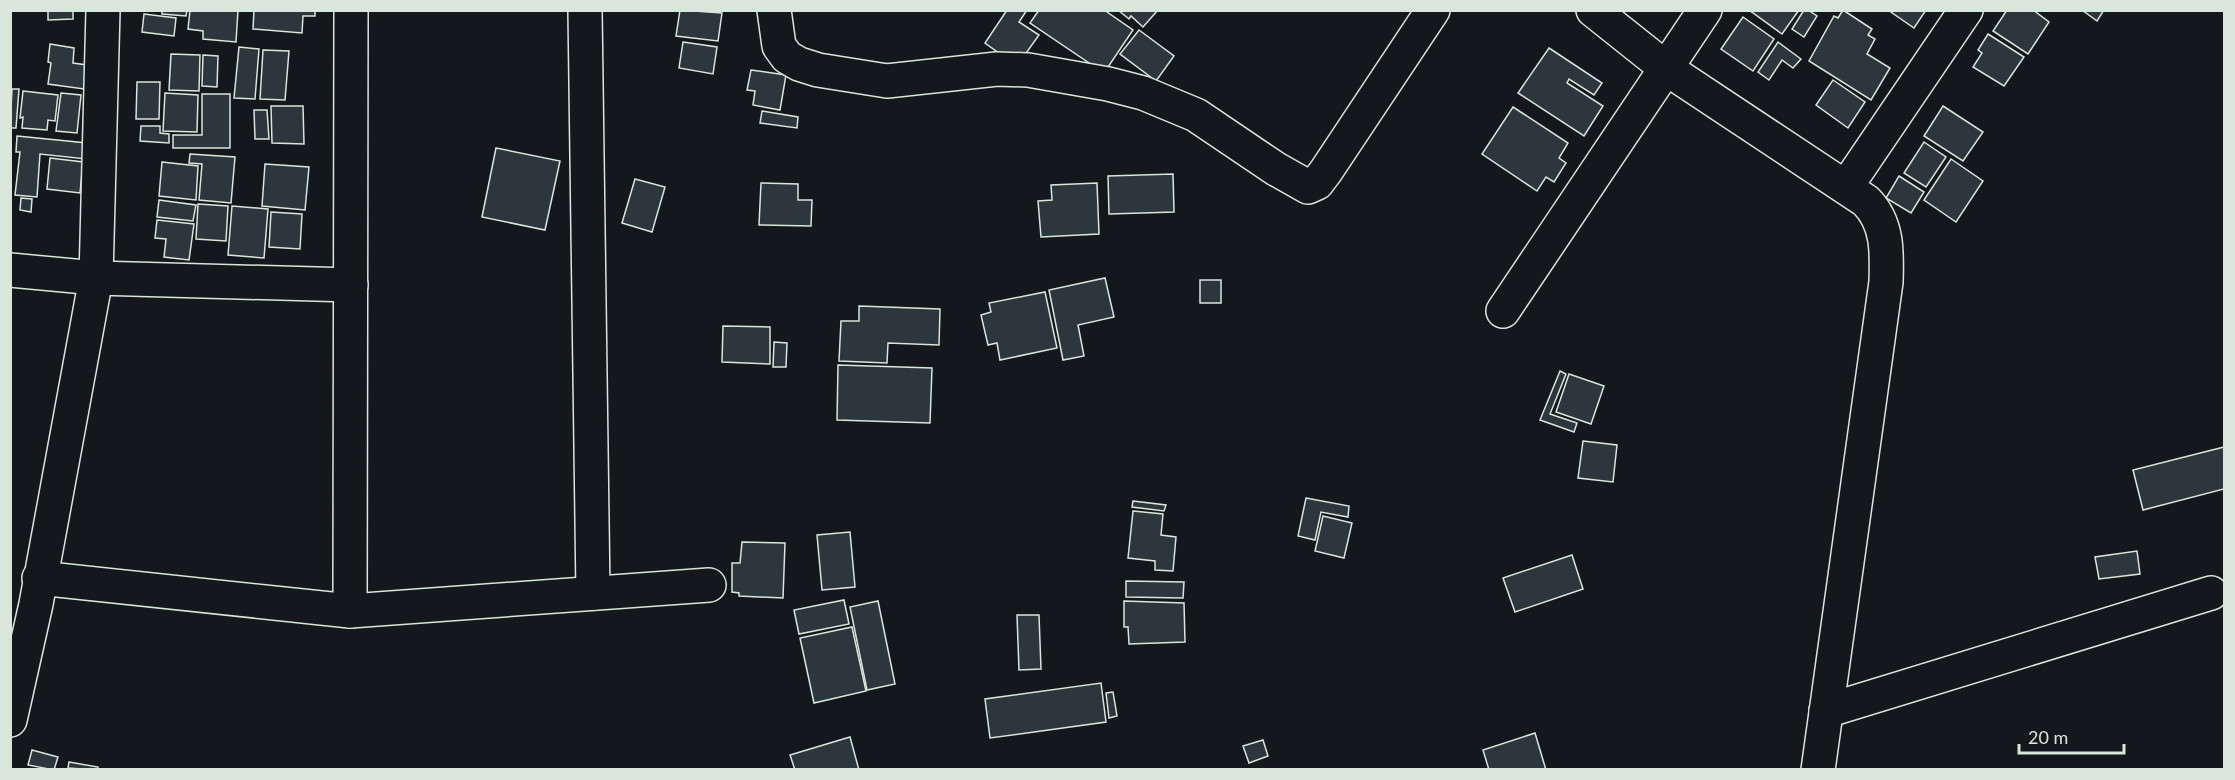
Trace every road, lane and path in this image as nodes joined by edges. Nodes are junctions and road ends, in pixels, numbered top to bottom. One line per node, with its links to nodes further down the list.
1 (103, 10): 12 (street)
2 (351, 10): 13 (street)
3 (585, 10): 16 (street)
4 (774, 10): 5 (street)
5 (1433, 10)
6 (1593, 10): 9 (street)
7 (1705, 10): 9 (street)
8 (1966, 10): 10 (street)
9 (1667, 69): 10 (street); 14 (street)
10 (1846, 187): 20 (street)
11 (10, 270): 12 (street)
12 (96, 278): 13 (street); 18 (street)
13 (351, 285): 19 (street)
14 (1503, 310)
15 (710, 585): 16 (street)
16 (593, 593): 19 (street)
17 (2211, 594): 20 (street)
18 (28, 595): 19 (street); 21 (street)
19 (350, 611)
20 (1826, 711): 22 (street)
21 (10, 720)
22 (1818, 770)

